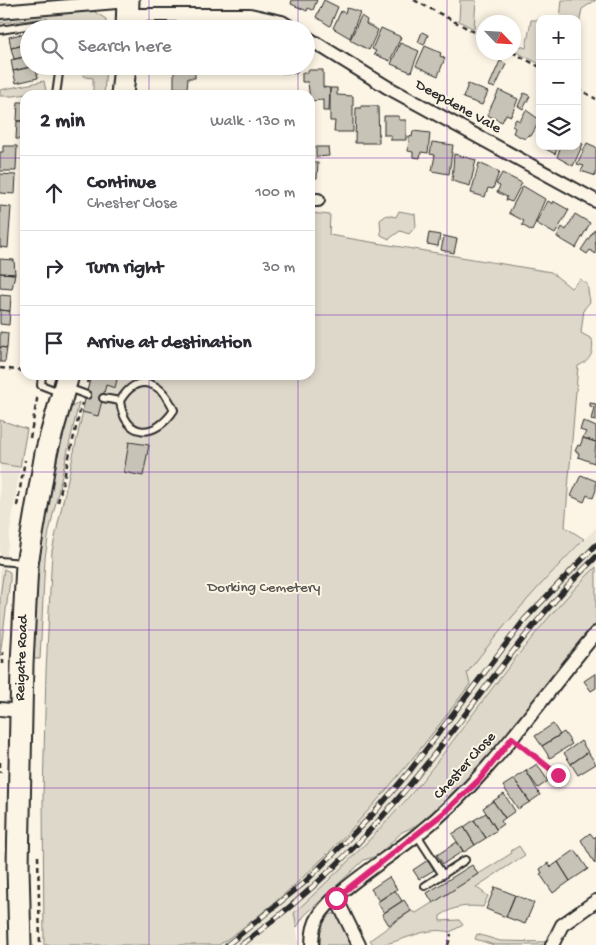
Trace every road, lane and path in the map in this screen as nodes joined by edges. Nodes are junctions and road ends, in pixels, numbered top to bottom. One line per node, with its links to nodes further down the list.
1 (414, 0): 7 (path)
2 (128, 11): 3 (street); 4 (street)
3 (0, 12)
4 (273, 20)
5 (20, 27): 6 (lane)
6 (0, 30)
7 (476, 33)
8 (315, 42): 17 (street, Deepdene Vale)
9 (521, 57): 10 (path)
10 (536, 65)
11 (59, 75): 13 (lane)
12 (124, 75): 14 (main road)
13 (57, 90)
14 (123, 90)
15 (581, 90): 16 (path)
16 (596, 99)
17 (596, 201)
18 (0, 368): 19 (path)
19 (20, 370)
20 (42, 380): 22 (lane)
21 (88, 380): 24 (path)
22 (41, 385): 23 (lane); 27 (path)
23 (65, 385): 24 (lane); 30 (main road, Reigate Road)
24 (85, 394): 28 (path)
25 (103, 398): 26 (lane)
26 (120, 401): 26 (lane)
27 (30, 440)
28 (57, 505)
29 (0, 560): 30 (lane)
30 (27, 564): 33 (main road, Reigate Road)
31 (596, 633): 34 (street, Chester Close)
32 (0, 709): 33 (street)
33 (21, 711): 44 (main road, Reigate Road)
34 (512, 738): 35 (path); 36 (street, Chester Close)
35 (568, 769)
36 (417, 835): 39 (lane); 41 (street, Chester Close)
37 (38, 850): 45 (path)
38 (466, 860): 39 (lane)
39 (443, 875): 40 (lane)
40 (425, 886)
41 (336, 898): 46 (street, Chester Close); 47 (street)
42 (596, 901): 49 (street)
43 (451, 934): 48 (path)
44 (20, 945)
45 (40, 945)
46 (312, 945)
47 (358, 945)
48 (448, 945)
49 (552, 945)

